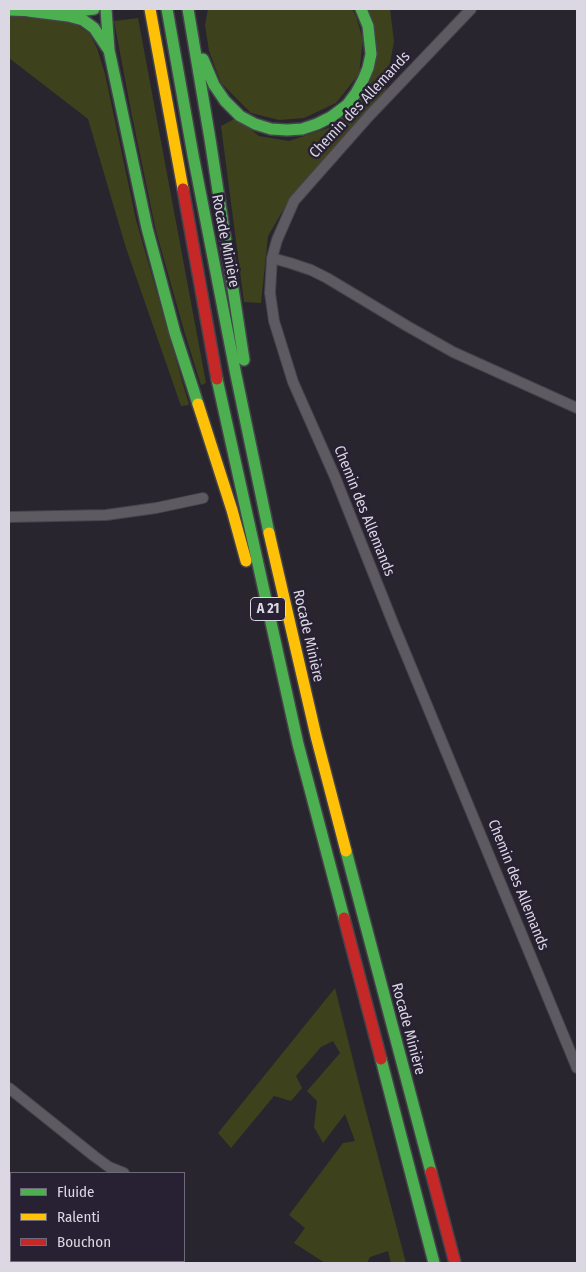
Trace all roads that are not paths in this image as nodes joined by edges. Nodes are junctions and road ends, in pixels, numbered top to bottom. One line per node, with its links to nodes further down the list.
1 (94, 9): 8 (main road)
2 (106, 9): 10 (main road)
3 (150, 9): 16 (main road, A 21)
4 (167, 9): 15 (main road, Rocade Minière / A 21)
5 (362, 9): 9 (main road)
6 (471, 9): 11 (street, Chemin des Allemands)
7 (9, 10): 8 (main road)
8 (28, 11): 10 (main road)
9 (188, 13): 15 (main road)
10 (109, 50): 16 (main road)
11 (272, 258): 12 (street); 17 (street, Chemin des Allemands)
12 (577, 408)
13 (203, 498): 14 (street)
14 (9, 517)
15 (267, 526): 21 (main road, Rocade Minière / A 21)
16 (298, 744): 20 (main road, A 21)
17 (577, 1068)
18 (9, 1088): 19 (street)
19 (122, 1172)
20 (434, 1263)
21 (454, 1263)

